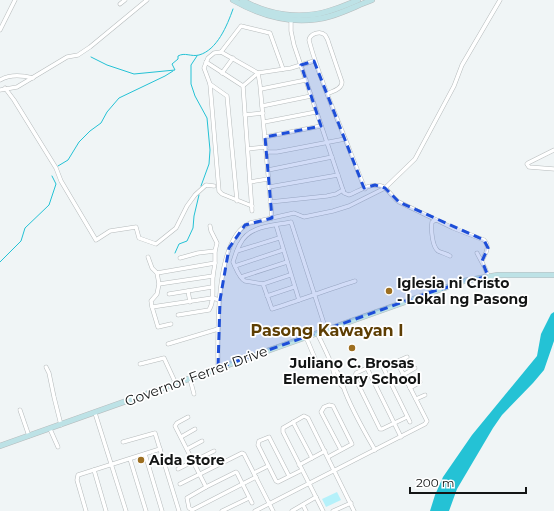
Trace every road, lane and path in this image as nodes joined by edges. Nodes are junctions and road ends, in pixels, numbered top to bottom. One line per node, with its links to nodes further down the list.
1 (15, 0): 9 (street)
2 (147, 0): 18 (street)
3 (233, 0): 8 (main road)
4 (242, 0): 8 (main road)
5 (358, 0): 8 (main road)
6 (372, 0): 8 (main road)
7 (500, 0): 49 (street)
8 (292, 17): 14 (street)
9 (0, 30)
10 (221, 52): 11 (street); 13 (street); 15 (street)
11 (233, 58): 16 (street); 17 (street)
12 (314, 60): 14 (street); 26 (street); 26 (street)
13 (206, 62): 17 (street); 21 (street)
14 (300, 65): 15 (street); 20 (street)
15 (283, 69): 16 (street)
16 (258, 72): 22 (street); 25 (street)
17 (222, 73): 22 (street)
18 (32, 78): 19 (street); 23 (street)
19 (0, 80)
20 (306, 80): 25 (street); 27 (street)
21 (210, 84): 52 (street); 52 (street)
22 (243, 86): 31 (street)
23 (5, 88): 24 (street); 47 (street)
24 (0, 90)
25 (261, 90): 28 (street)
26 (327, 94): 35 (street)
27 (311, 96): 28 (street); 29 (street)
28 (262, 106): 30 (street)
29 (316, 112): 32 (street); 33 (street)
30 (263, 113): 31 (street); 32 (street)
31 (245, 115): 38 (street)
32 (264, 122): 34 (street)
33 (321, 126): 34 (street); 36 (street)
34 (265, 138): 37 (street)
35 (345, 139): 36 (street); 50 (street)
36 (327, 142): 40 (street); 41 (street)
37 (266, 147): 38 (street); 40 (street)
38 (248, 149): 46 (street)
39 (554, 150): 42 (street)
40 (266, 152): 43 (street)
41 (332, 157): 43 (street); 44 (street)
42 (554, 169)
43 (268, 170): 45 (street)
44 (338, 174): 48 (street); 51 (street)
45 (268, 179): 46 (street); 48 (street)
46 (250, 182): 52 (street)
47 (214, 186)
48 (269, 187): 53 (street)
49 (385, 188): 50 (street); 54 (street); 55 (street)
50 (365, 189): 51 (street)
51 (343, 190): 53 (street)
52 (237, 201)
53 (270, 202): 54 (street)
54 (272, 218): 86 (street)
55 (436, 220): 63 (street); 66 (street)
56 (276, 225): 58 (street); 61 (street); 83 (street)
57 (210, 226): 60 (street)
58 (280, 238): 59 (street); 61 (street)
59 (283, 250): 67 (street); 69 (street)
60 (215, 251): 65 (street); 68 (street)
61 (237, 251): 69 (street)
62 (478, 253): 66 (street)
63 (450, 256)
64 (148, 257): 70 (street)
65 (180, 258)
66 (482, 261): 74 (street)
67 (287, 262): 72 (street); 75 (street)
68 (215, 263): 70 (street); 73 (street)
69 (235, 266): 75 (street)
70 (157, 273): 77 (street)
71 (554, 274): 74 (main road, Governor Ferrer Drive)
72 (290, 275): 78 (street); 80 (street)
73 (213, 276): 77 (street); 79 (street)
74 (488, 276): 93 (main road, Governor Ferrer Drive)
75 (241, 277): 78 (street)
76 (355, 281): 83 (street)
77 (159, 284): 89 (street)
78 (263, 284): 84 (street)
79 (212, 287): 81 (street); 85 (street)
80 (294, 287): 84 (street); 87 (street)
81 (188, 291): 82 (street); 88 (street)
82 (169, 294)
83 (314, 295): 87 (street); 93 (street)
84 (267, 296): 87 (street)
85 (212, 298): 86 (street); 88 (street); 90 (street)
86 (220, 300): 92 (street)
87 (299, 300)
88 (190, 302): 89 (street)
89 (152, 307): 91 (street)
90 (178, 315)
91 (171, 324)
92 (218, 330): 96 (street); 101 (street)
93 (326, 330): 94 (main road, Governor Ferrer Drive)
94 (317, 333): 95 (main road, Governor Ferrer Drive); 134 (street)
95 (306, 337): 101 (main road, Governor Ferrer Drive); 102 (street)
96 (168, 344)
97 (408, 357): 104 (street)
98 (140, 364): 107 (street)
99 (382, 365): 115 (street)
100 (46, 367): 119 (street)
101 (218, 368): 105 (main road, Governor Ferrer Drive)
102 (319, 368)
103 (415, 368): 104 (street)
104 (403, 375): 108 (street)
105 (190, 379): 107 (main road, Governor Ferrer Drive); 109 (street)
106 (420, 382): 108 (street)
107 (176, 384): 113 (main road, Governor Ferrer Drive)
108 (410, 388): 111 (street)
109 (194, 394)
110 (425, 394): 111 (street)
111 (416, 399): 124 (street)
112 (20, 410): 122 (street)
113 (95, 413): 119 (main road, Governor Ferrer Drive); 142 (street)
114 (188, 417): 123 (street)
115 (408, 417): 117 (street); 118 (street)
116 (293, 422): 136 (street); 140 (street); 143 (street)
117 (410, 422)
118 (394, 424): 118 (street); 124 (street)
119 (61, 425): 120 (main road, Governor Ferrer Drive)
120 (50, 428): 122 (main road, Governor Ferrer Drive); 129 (street)
121 (195, 429): 123 (street)
122 (29, 436): 128 (main road, Governor Ferrer Drive)
123 (181, 437): 131 (street)
124 (401, 437): 134 (street)
125 (202, 441): 131 (street)
126 (123, 442): 130 (street)
127 (352, 444): 132 (street); 133 (street); 133 (street)
128 (0, 446)
129 (58, 447)
130 (160, 449): 137 (street); 168 (street)
131 (187, 449): 141 (street)
132 (355, 449)
133 (341, 450): 138 (street)
134 (375, 450): 148 (street)
135 (214, 451): 141 (street)
136 (325, 451): 138 (street); 140 (street)
137 (145, 454): 139 (street); 167 (street)
138 (328, 457): 148 (street)
139 (130, 458): 142 (street); 166 (street)
140 (312, 458): 143 (street)
141 (193, 461): 145 (street); 149 (street)
142 (112, 464): 146 (street); 165 (street)
143 (300, 465): 147 (street)
144 (268, 466): 150 (street); 151 (street); 151 (street)
145 (178, 469)
146 (94, 470): 163 (street); 164 (street)
147 (302, 470): 151 (street); 152 (street)
148 (335, 470): 152 (street); 158 (street)
149 (199, 475): 150 (street); 153 (street); 155 (street)
150 (255, 475): 154 (street); 160 (street)
151 (289, 476)
152 (309, 483): 156 (street); 160 (street)
153 (180, 484)
154 (243, 485): 155 (street); 155 (street); 157 (street)
155 (206, 487)
156 (316, 497): 161 (street); 174 (street)
157 (250, 498): 159 (street); 169 (street)
158 (351, 503): 162 (street); 175 (street)
159 (252, 504)
160 (269, 504): 170 (street); 171 (street)
161 (303, 504): 172 (street); 173 (street)
162 (336, 510)
163 (86, 511)
164 (106, 511)
165 (126, 511)
166 (146, 511)
167 (162, 511)
168 (179, 511)
169 (222, 511)
170 (255, 511)
171 (273, 511)
172 (292, 511)
173 (306, 511)
174 (323, 511)
175 (354, 511)

